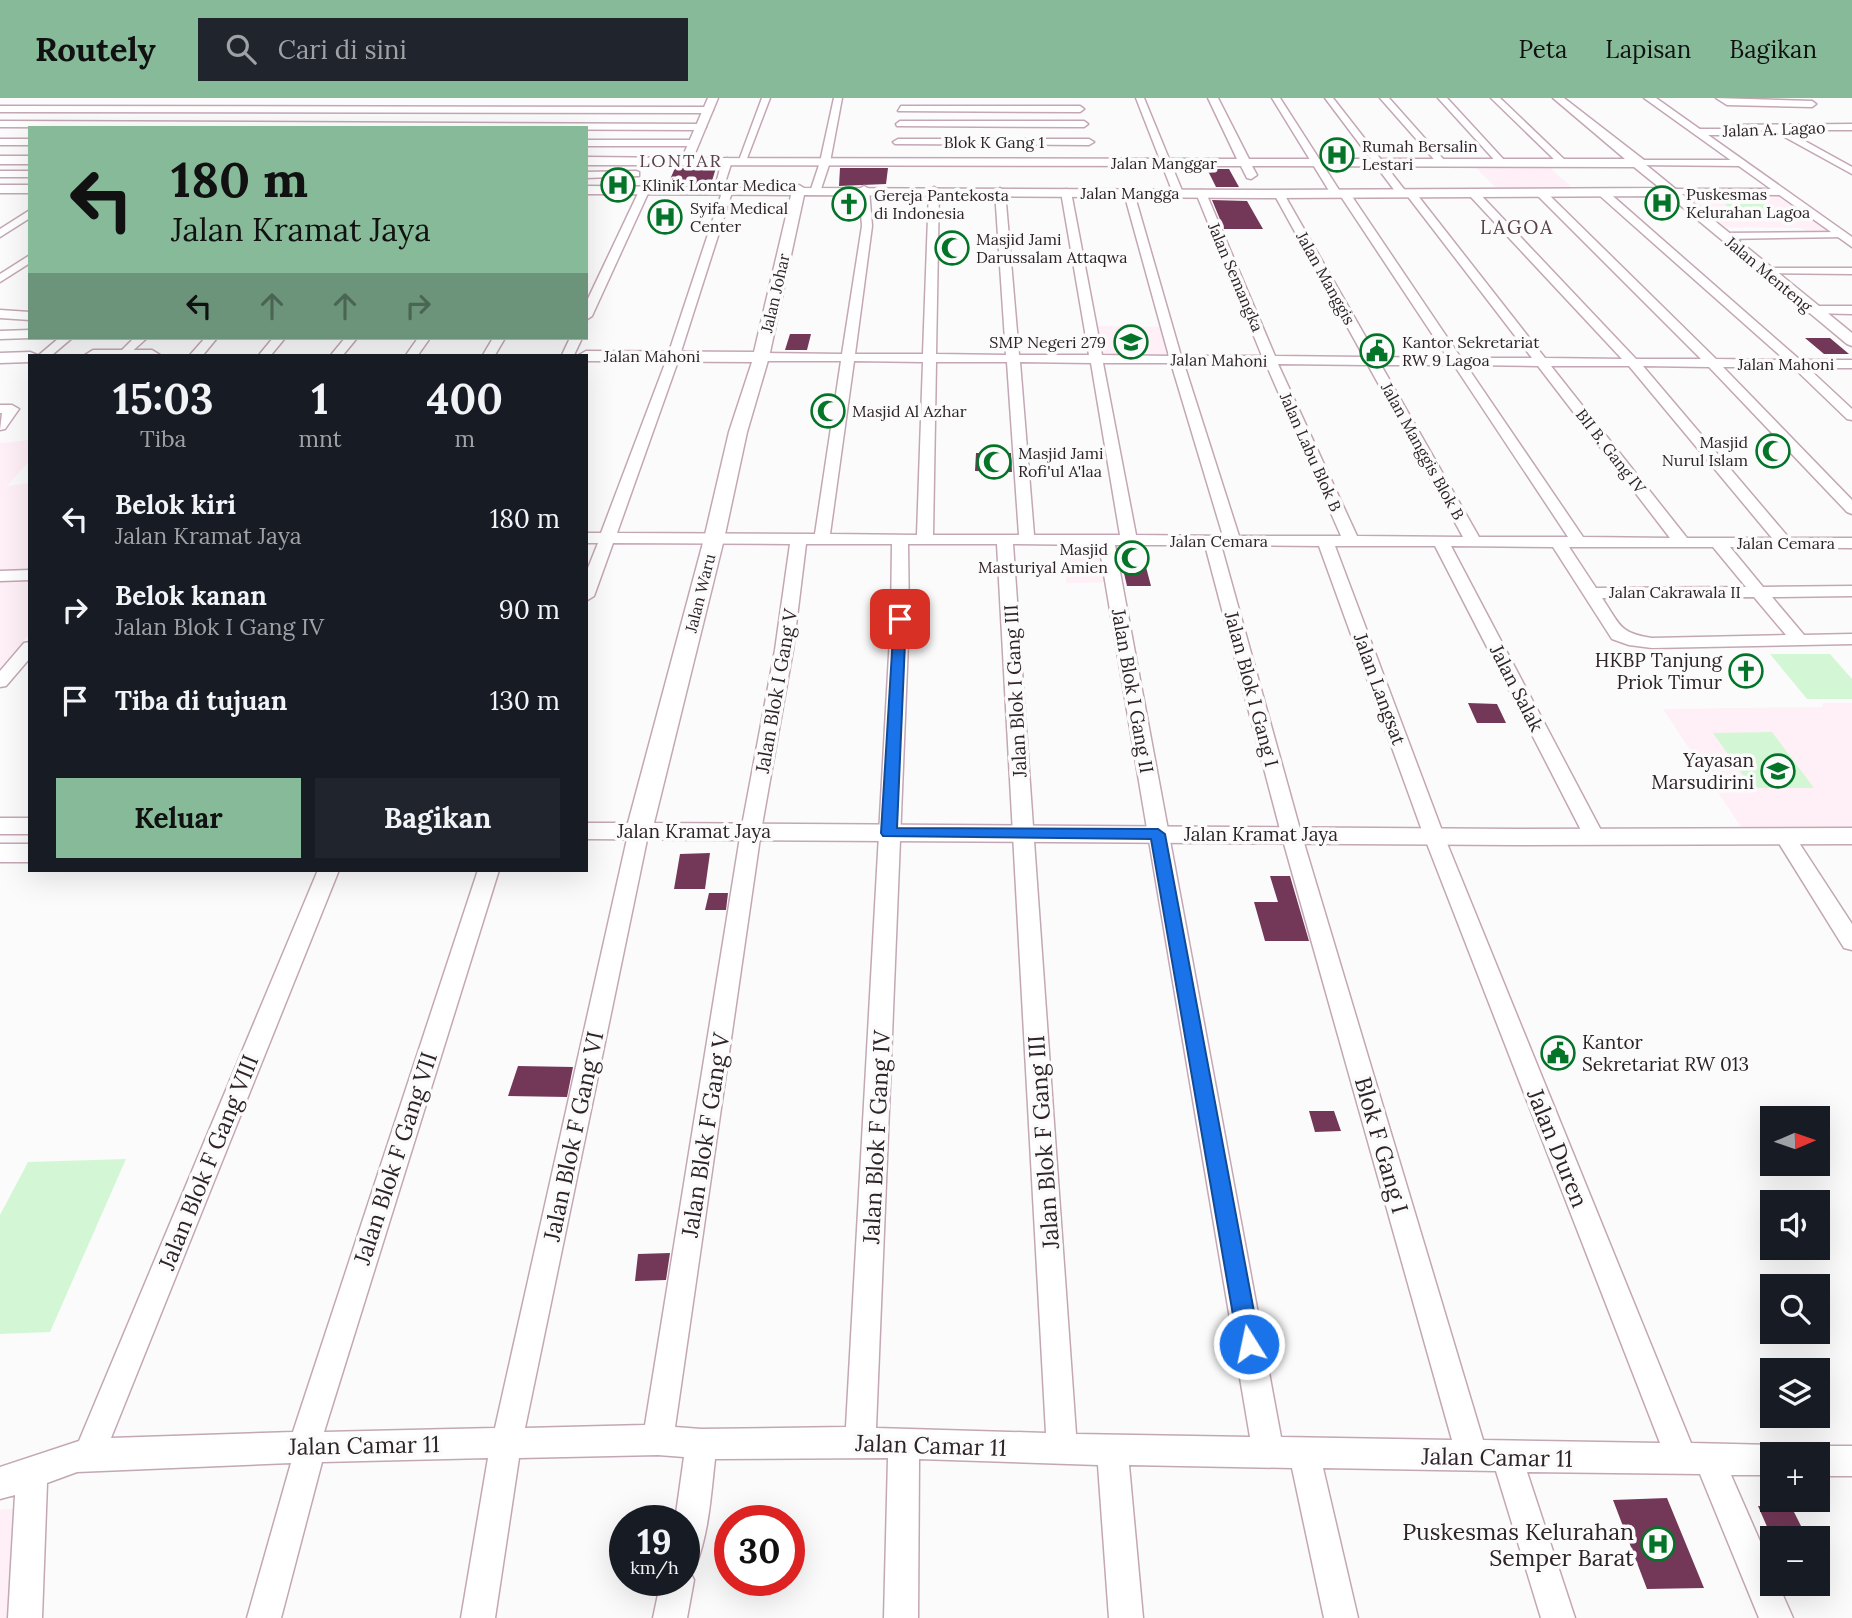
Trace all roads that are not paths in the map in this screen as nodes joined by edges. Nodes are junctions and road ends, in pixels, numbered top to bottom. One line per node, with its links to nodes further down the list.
1 (228, 98): 22 (street)
2 (442, 98): 23 (street)
3 (766, 98): 48 (street)
4 (838, 98): 49 (street)
5 (902, 98): 20 (street)
6 (1077, 98): 21 (street)
7 (1140, 98): 52 (street)
8 (1213, 98): 53 (street)
9 (1276, 98): 60 (street)
10 (1329, 98): 54 (street, BII B. Gang IV)
11 (1384, 98): 55 (street)
12 (1442, 98): 56 (street)
13 (1494, 98): 57 (street)
14 (1558, 98): 58 (street, Jalan Menteng)
15 (1649, 98): 36 (street)
16 (1720, 98): 24 (street)
17 (1803, 98): 24 (street)
18 (711, 104): 23 (street); 33 (street)
19 (0, 109): 22 (street)
20 (901, 109): 21 (street); 27 (street)
21 (1080, 109): 28 (street)
22 (211, 110): 23 (street); 30 (street)
23 (429, 110): 31 (street)
24 (1817, 111): 25 (street); 35 (street)
25 (1760, 114)
26 (0, 124): 29 (street)
27 (900, 124): 28 (street); 39 (street)
28 (1084, 124): 40 (street)
29 (125, 126)
30 (189, 126)
31 (416, 126)
32 (588, 127): 33 (street)
33 (702, 127): 42 (street)
34 (1772, 127): 35 (street, Jalan A. Lagao); 36 (street, Jalan A. Lagao); 61 (street)
35 (1850, 129)
36 (1697, 132): 59 (street)
37 (0, 142): 38 (street)
38 (28, 142)
39 (898, 142): 40 (street, Blok K Gang 1); 50 (street)
40 (1089, 142): 51 (street)
41 (588, 143): 42 (street)
42 (694, 143): 46 (street)
43 (0, 160): 44 (street)
44 (28, 160)
45 (588, 161): 46 (street, Jalan Manggar)
46 (686, 161): 47 (street, Jalan Manggar)
47 (727, 161): 48 (street, Jalan Manggar); 67 (street)
48 (741, 161): 49 (street, Jalan Manggar)
49 (825, 162): 50 (street, Jalan Manggar); 69 (street)
50 (894, 162): 51 (street, Jalan Manggar)
51 (1096, 163): 52 (street, Jalan Manggar)
52 (1166, 163): 53 (street, Jalan Manggar); 77 (street)
53 (1244, 163): 60 (street, Jalan Manggar); 85 (street)
54 (1379, 163): 55 (street, Jalan Manggar); 60 (street, Jalan Manggar); 88 (street, BII B. Gang IV)
55 (1442, 163): 56 (street, Jalan Manggar)
56 (1502, 163): 57 (street, Jalan Manggar)
57 (1564, 163): 58 (street, Jalan Manggar)
58 (1640, 163): 59 (street, Jalan Manggar); 78 (street, Jalan Menteng)
59 (1741, 163): 79 (street)
60 (1315, 164): 87 (street)
61 (1852, 171)
62 (0, 174): 63 (street)
63 (28, 174)
64 (636, 174): 65 (street)
65 (588, 175)
66 (28, 189): 71 (street)
67 (723, 189): 68 (street, Jalan Mangga); 73 (street, Jalan Mangga); 117 (street)
68 (799, 189): 69 (street, Jalan Mangga); 119 (street, Jalan Johar)
69 (816, 189): 70 (street, Jalan Mangga)
70 (864, 189): 74 (street, Jalan Mangga); 121 (street)
71 (2, 190)
72 (588, 190): 73 (street, Jalan Mangga)
73 (645, 190): 99 (street)
74 (934, 190): 75 (street, Jalan Mangga); 122 (street)
75 (1000, 191): 76 (street, Jalan Mangga); 123 (street)
76 (1066, 192): 80 (street, Jalan Mangga); 124 (street)
77 (1178, 192): 80 (street, Jalan Mangga); 81 (street, Jalan Mangga)
78 (1674, 192): 79 (street); 84 (street, Jalan Mangga); 91 (street, Jalan Menteng)
79 (1781, 192): 92 (street)
80 (1129, 193): 125 (street, Jalan Blok I Gang I)
81 (1201, 193): 85 (street, Jalan Mangga); 128 (street, Jalan Semangka)
82 (1473, 193): 83 (street, Jalan Mangga); 88 (street, Jalan Mangga); 130 (street)
83 (1541, 193): 84 (street, Jalan Mangga); 131 (street)
84 (1603, 193): 132 (street)
85 (1262, 194): 86 (street, Jalan Mangga)
86 (1279, 194): 87 (street, Jalan Mangga); 126 (street, Jalan Manggis)
87 (1341, 194): 88 (street, Jalan Mangga); 127 (street)
88 (1406, 194): 129 (street, BII B. Gang IV)
89 (28, 215): 90 (street)
90 (0, 234)
91 (1725, 236): 92 (street); 94 (street, Jalan Menteng)
92 (1847, 239)
93 (28, 259): 96 (street)
94 (1766, 271): 95 (street); 97 (street, Jalan Menteng)
95 (1852, 271)
96 (0, 279)
97 (1812, 310): 98 (street); 110 (street, Jalan Menteng)
98 (1852, 310)
99 (588, 312)
100 (27, 313): 101 (street)
101 (0, 314)
102 (28, 334): 103 (street)
103 (0, 335)
104 (53, 340): 111 (street)
105 (64, 340): 112 (street)
106 (139, 340): 113 (street)
107 (209, 340): 114 (street)
108 (277, 340): 115 (street)
109 (349, 340): 116 (street)
110 (1852, 341)
111 (37, 354)
112 (47, 354)
113 (122, 354)
114 (197, 354)
115 (266, 354)
116 (338, 354)
117 (673, 356): 119 (street, Jalan Mahoni); 120 (street, Jalan Mahoni); 140 (street)
118 (15, 357): 134 (street)
119 (761, 357): 121 (street, Jalan Mahoni); 144 (street, Jalan Waru)
120 (588, 358)
121 (846, 358): 122 (street, Jalan Mahoni); 141 (street)
122 (929, 359): 123 (street, Jalan Mahoni); 143 (street)
123 (1013, 359): 124 (street, Jalan Mahoni); 145 (street)
124 (1095, 359): 125 (street, Jalan Mahoni); 146 (street)
125 (1176, 359): 128 (street, Jalan Mahoni); 153 (street, Jalan Blok I Gang I)
126 (1374, 361): 127 (street, Jalan Mahoni); 128 (street, Jalan Mahoni); 147 (street, Jalan Manggis Blok B)
127 (1457, 361): 129 (street, Jalan Mahoni); 151 (street)
128 (1271, 362): 148 (street, Jalan Labu Blok B)
129 (1541, 362): 130 (street, Jalan Mahoni); 152 (street, BII B. Gang IV)
130 (1633, 363): 131 (street, Jalan Mahoni); 157 (street)
131 (1712, 363): 132 (street, Jalan Mahoni); 138 (street)
132 (1797, 364): 133 (street, Jalan Mahoni); 136 (street)
133 (1852, 364)
134 (0, 371)
135 (0, 409): 137 (street)
136 (1852, 415)
137 (0, 426)
138 (1852, 509)
139 (588, 538): 140 (street, Jalan Cemara)
140 (608, 538): 144 (street, Jalan Cemara); 163 (street)
141 (822, 538): 142 (street, Jalan Cemara); 159 (street, Jalan Cemara)
142 (900, 538): 143 (street, Jalan Cemara); 176 (street, Jalan Blok F Gang IV)
143 (925, 538): 156 (street, Jalan Cemara)
144 (714, 539): 159 (street, Jalan Cemara); 173 (street, Jalan Waru)
145 (1027, 540): 156 (street, Jalan Cemara); 160 (street, Jalan Cemara)
146 (1129, 540): 153 (street, Jalan Cemara); 160 (street, Jalan Cemara)
147 (1473, 540): 149 (street, Jalan Cemara); 150 (street, Jalan Cemara)
148 (1351, 541): 149 (street, Jalan Cemara); 154 (street, Jalan Cemara)
149 (1440, 541): 181 (street, Jalan Salak)
150 (1557, 541): 151 (street, Jalan Cemara); 166 (street, Jalan Cakrawala II)
151 (1578, 541): 152 (street, Jalan Cemara)
152 (1681, 541): 155 (street, Jalan Cemara)
153 (1219, 542): 154 (street, Jalan Cemara); 177 (street, Jalan Blok I Gang I)
154 (1326, 542): 180 (street, Jalan Langsat)
155 (1718, 542): 157 (street, Jalan Cemara); 164 (street, Jalan Cakrawala II)
156 (1005, 543): 178 (street, Jalan Blok I Gang III)
157 (1785, 543): 158 (street, Jalan Cemara)
158 (1852, 543)
159 (799, 544): 175 (street, Jalan Blok I Gang V)
160 (1107, 544): 179 (street, Jalan Blok I Gang II)
161 (28, 575): 162 (street)
162 (0, 576)
163 (588, 591)
164 (1758, 591): 165 (street, Jalan Cakrawala II); 166 (street, Jalan Cakrawala II); 167 (street, Jalan Cakrawala II)
165 (1852, 591)
166 (1591, 593): 167 (street, Jalan Cakrawala II)
167 (1798, 639): 168 (street, Jalan Cakrawala II)
168 (1852, 639)
169 (28, 648): 170 (street)
170 (0, 682)
171 (0, 826): 172 (street)
172 (28, 826)
173 (639, 830): 174 (street, Jalan Kramat Jaya); 175 (street, Jalan Kramat Jaya); 190 (street, Jalan Blok F Gang VI)
174 (588, 831)
175 (751, 831): 176 (street, Jalan Kramat Jaya); 189 (street, Jalan Blok F Gang V)
176 (889, 833): 178 (street, Jalan Kramat Jaya); 191 (street, Jalan Blok F Gang IV)
177 (1291, 833): 179 (street, Jalan Kramat Jaya); 180 (street, Jalan Kramat Jaya); 200 (street, Blok F Gang I)
178 (1024, 834): 179 (street, Jalan Kramat Jaya); 195 (street, Jalan Blok F Gang III)
179 (1158, 834): 197 (street, Jalan Blok I Gang II)
180 (1434, 836): 181 (street, Jalan Kramat Jaya); 202 (street, Jalan Duren)
181 (1594, 836): 183 (street, Jalan Kramat Jaya)
182 (1852, 836): 183 (street, Jalan Kramat Jaya)
183 (1790, 846): 188 (street)
184 (0, 853): 185 (street)
185 (28, 853)
186 (327, 872): 199 (street, Jalan Blok F Gang VIII)
187 (487, 872): 194 (street, Jalan Blok F Gang VII)
188 (1852, 942)
189 (658, 1440): 190 (street, Jalan Camar 11); 192 (street, Jalan Camar 11)
190 (507, 1441): 194 (street, Jalan Camar 11); 212 (street, Jalan Blok F Gang VI)
191 (859, 1442): 192 (street, Jalan Camar 11); 193 (street, Jalan Camar 11)
192 (701, 1444): 208 (street)
193 (904, 1444): 195 (street, Jalan Camar 11); 214 (street)
194 (308, 1447): 199 (street, Jalan Camar 11); 211 (street, Jalan Blok F Gang VII)
195 (1062, 1449): 196 (street, Jalan Camar 11)
196 (1112, 1450): 197 (street, Jalan Camar 11); 215 (street)
197 (1268, 1452): 198 (street, Jalan Camar 11)
198 (1304, 1452): 200 (street, Jalan Camar 11); 216 (street)
199 (89, 1454): 206 (street, Jalan Camar 11)
200 (1472, 1457): 201 (street, Jalan Camar 11)
201 (1507, 1457): 202 (street, Jalan Camar 11); 217 (street)
202 (1696, 1459): 203 (street, Jalan Camar 11); 218 (street, Jalan Duren)
203 (1760, 1460)
204 (1830, 1461): 205 (street)
205 (1852, 1461)
206 (32, 1473): 207 (street, Jalan Camar 11); 210 (street)
207 (0, 1483)
208 (694, 1505)
209 (675, 1596): 213 (street)
210 (25, 1618)
211 (264, 1618)
212 (478, 1618)
213 (670, 1618)
214 (901, 1618)
215 (1126, 1618)
216 (1341, 1618)
217 (1558, 1618)
218 (1776, 1618)

